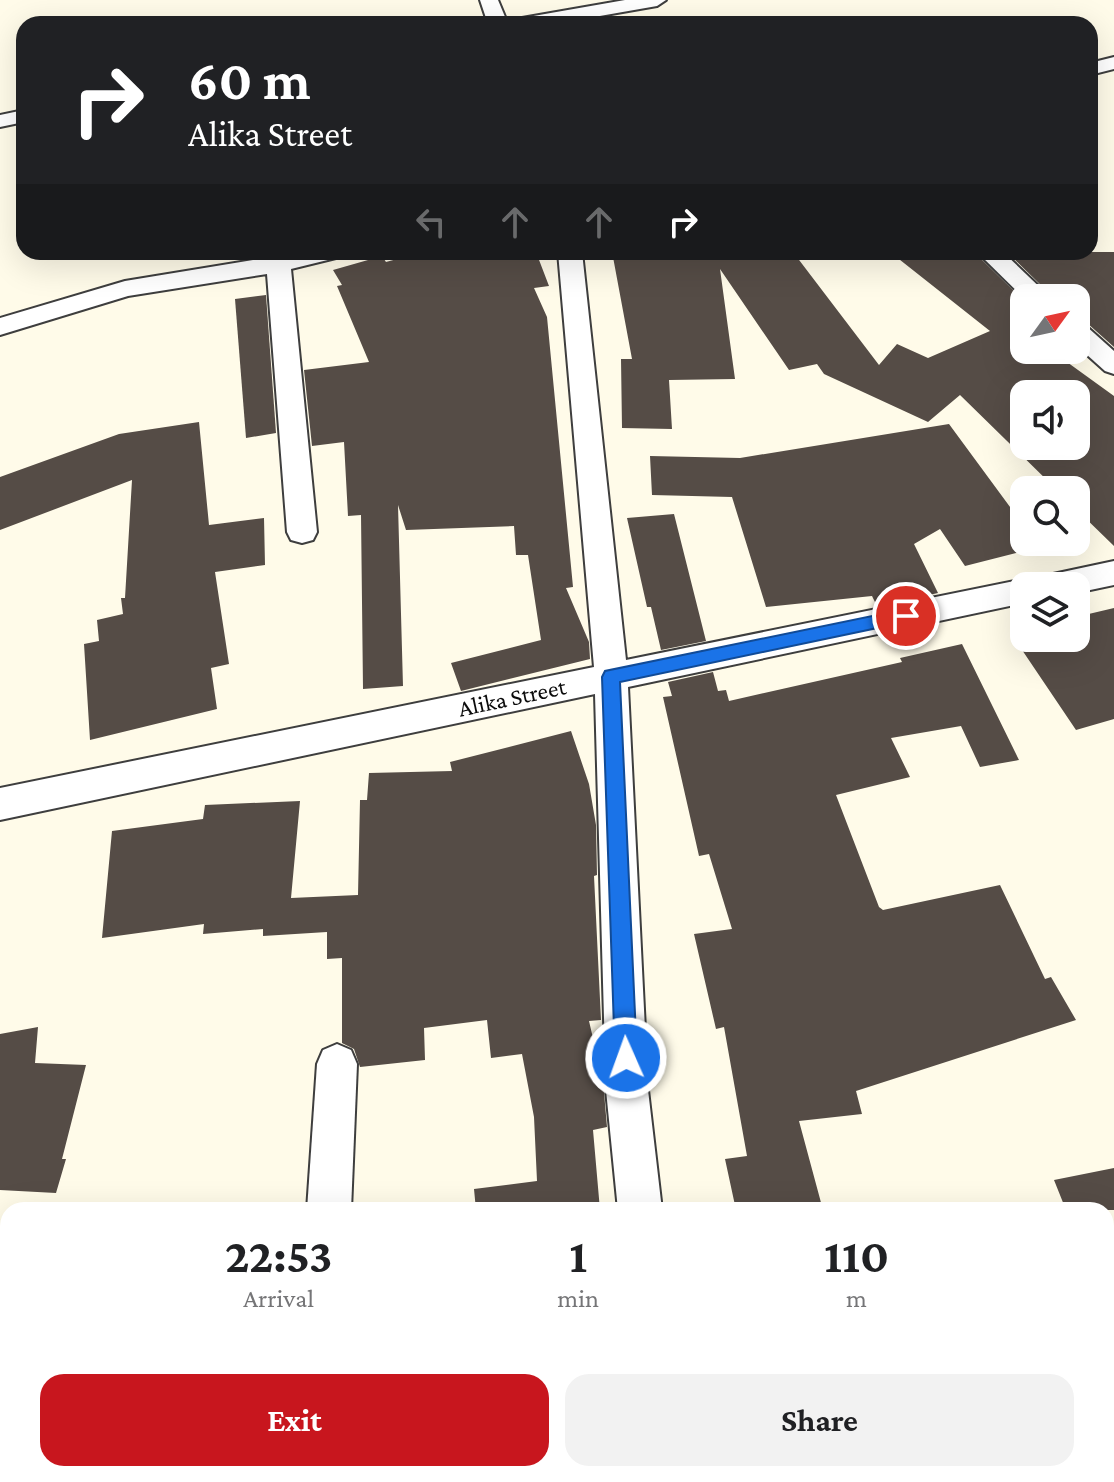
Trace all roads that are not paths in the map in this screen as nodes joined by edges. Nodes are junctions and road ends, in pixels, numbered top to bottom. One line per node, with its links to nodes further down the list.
1 (657, 0): 2 (street)
2 (567, 16)
3 (299, 260): 6 (street)
4 (571, 260): 15 (street)
5 (998, 260): 7 (street)
6 (278, 265): 8 (street); 11 (street)
7 (1024, 284)
8 (0, 327)
9 (1090, 344): 10 (street)
10 (1114, 365)
11 (302, 532)
12 (1114, 573): 13 (street)
13 (1090, 578)
14 (1010, 594): 15 (street, Alika Street)
15 (611, 677): 16 (street, Alika Street); 19 (street)
16 (0, 804)
17 (337, 1064): 18 (street)
18 (329, 1202)
19 (639, 1202)

